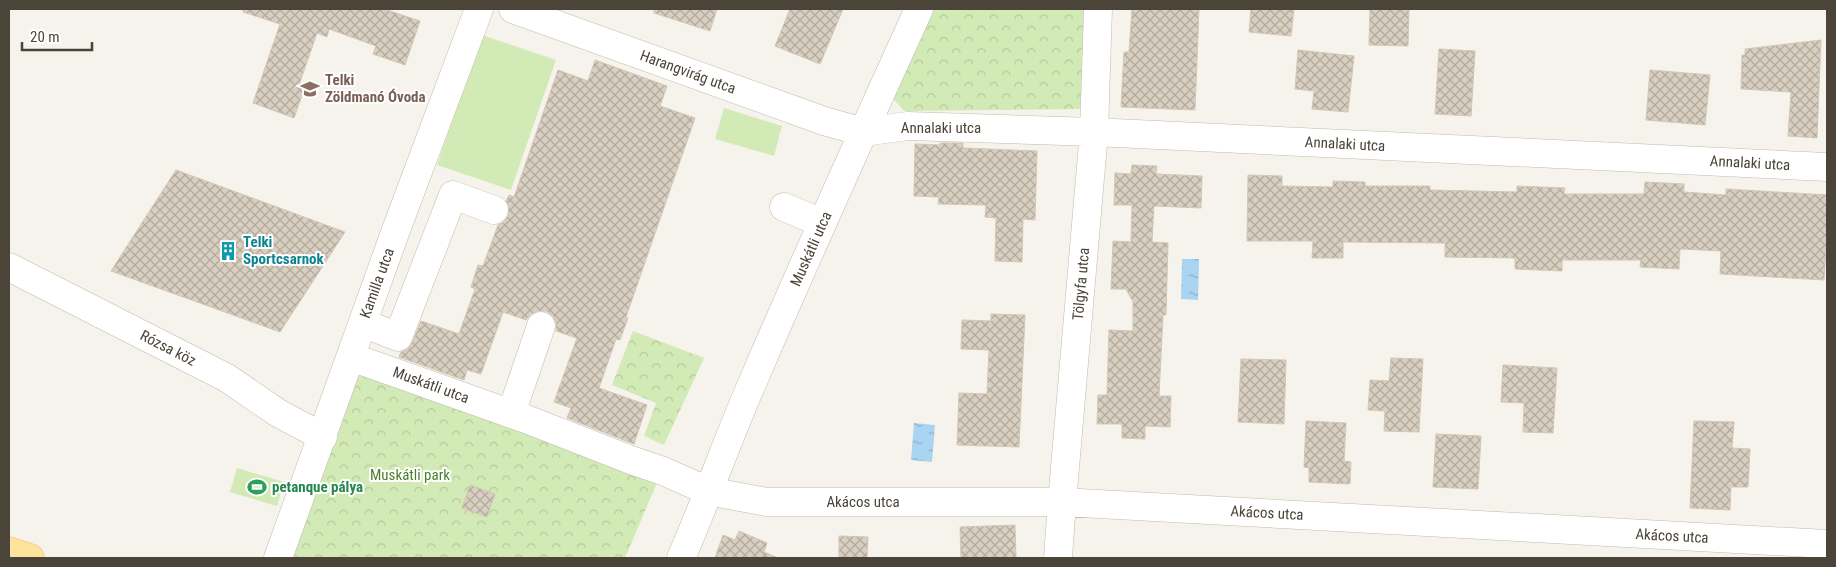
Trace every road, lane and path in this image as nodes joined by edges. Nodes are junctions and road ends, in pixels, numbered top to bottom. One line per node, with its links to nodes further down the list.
1 (479, 9): 12 (street, Kamilla utca)
2 (513, 9): 5 (street, Harangvirág utca)
3 (919, 9): 5 (street, Muskátli utca)
4 (1098, 9): 6 (street, Tölgyfa utca)
5 (863, 132): 6 (street, Annalaki utca); 10 (street, Muskátli utca)
6 (1094, 132): 7 (street, Annalaki utca); 18 (street, Tölgyfa utca)
7 (1827, 167)
8 (784, 206): 10 (street)
9 (494, 210): 12 (street)
10 (822, 222): 17 (street, Muskátli utca)
11 (9, 267): 16 (street, Rózsa köz)
12 (363, 323): 14 (street, Kamilla utca)
13 (541, 326): 15 (street)
14 (351, 356): 15 (street, Muskátli utca); 16 (street, Kamilla utca)
15 (511, 414): 17 (street, Muskátli utca)
16 (323, 437): 22 (street, Kamilla utca)
17 (708, 491): 18 (street, Akácos utca); 23 (street, Muskátli utca)
18 (1062, 502): 19 (street, Akácos utca); 24 (street, Tölgyfa utca)
19 (1827, 544)
20 (9, 551): 21 (main road)
21 (30, 558)
22 (278, 558)
23 (682, 558)
24 (1058, 558)

